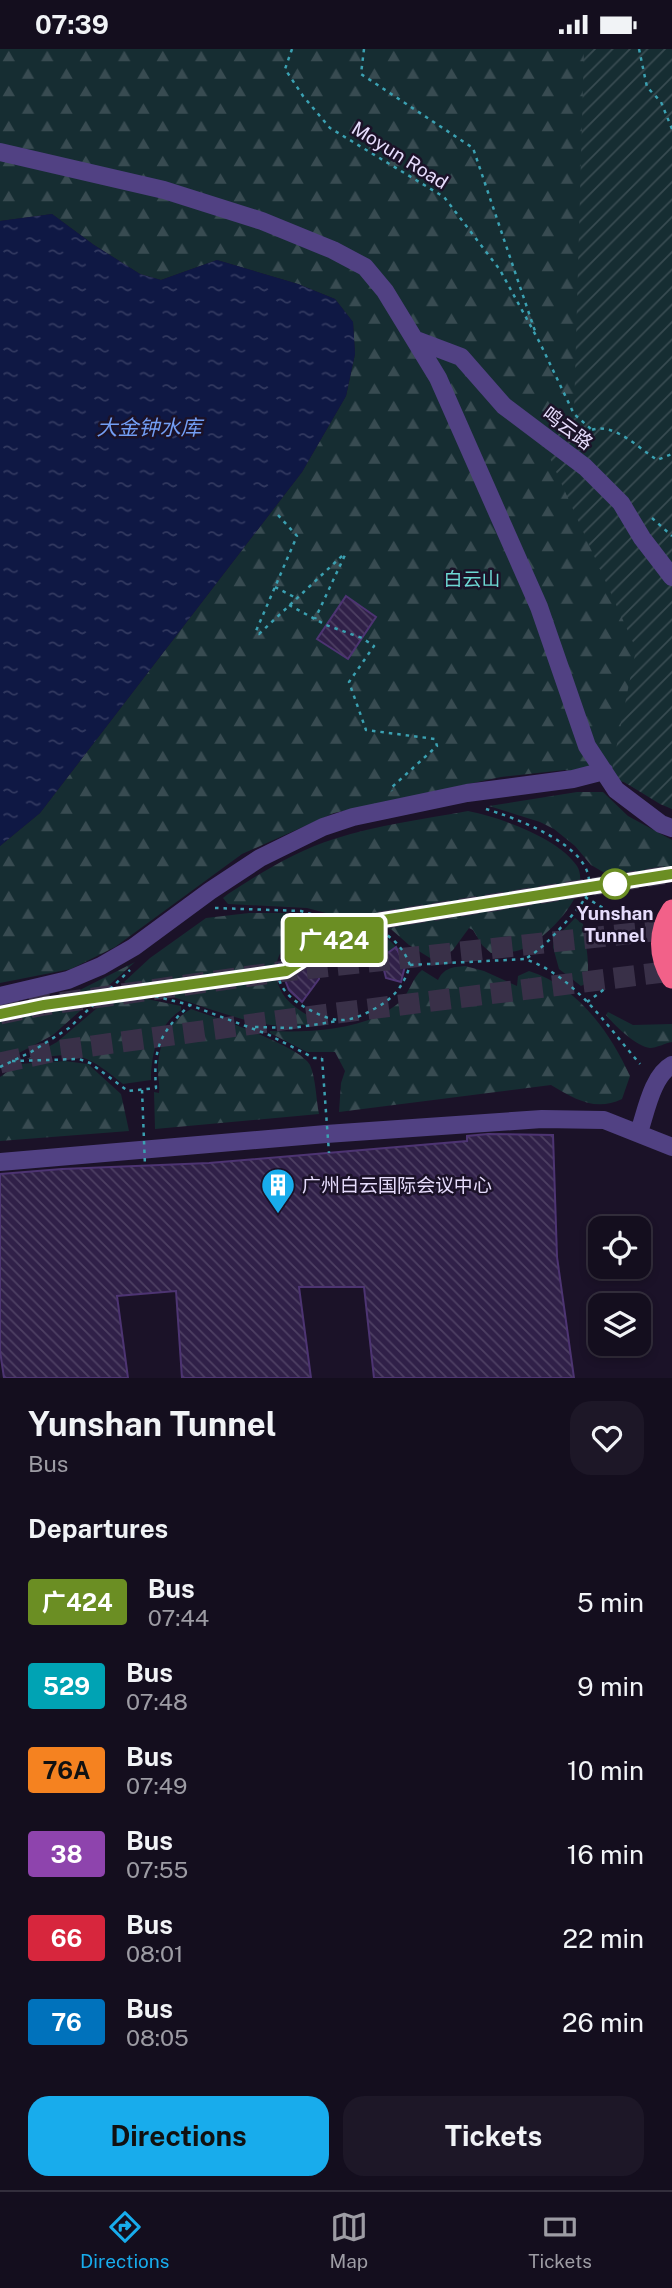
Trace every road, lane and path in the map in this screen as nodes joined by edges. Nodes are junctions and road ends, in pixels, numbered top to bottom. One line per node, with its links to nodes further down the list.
1 (292, 49): 7 (path, Moyun Road)
2 (364, 49): 7 (path)
3 (639, 49): 4 (path)
4 (672, 129)
5 (0, 152): 6 (street)
6 (416, 340): 10 (street, 鸣云路); 15 (street)
7 (540, 343): 8 (path, Moyun Road)
8 (672, 454)
9 (278, 515): 11 (path)
10 (672, 577)
11 (275, 587): 12 (path); 13 (path)
12 (296, 599): 13 (path); 14 (path)
13 (289, 605): 14 (path)
14 (315, 619): 17 (path)
15 (604, 771): 17 (street); 18 (street)
16 (484, 808): 19 (path)
17 (394, 809): 30 (street)
18 (672, 828)
19 (585, 897): 21 (path); 24 (path)
20 (215, 908): 23 (path)
21 (603, 908)
22 (672, 910): 27 (highway)
23 (339, 923): 26 (path); 33 (path)
24 (525, 959): 26 (path); 31 (path)
25 (138, 964): 29 (path)
26 (410, 965): 33 (path)
27 (672, 978)
28 (606, 988): 31 (path)
29 (105, 993): 32 (path); 35 (path)
30 (0, 996)
31 (587, 1002): 36 (path)
32 (190, 1005): 34 (path); 39 (path)
33 (342, 1020): 34 (path)
34 (249, 1027): 42 (path, bridge)
35 (12, 1061): 38 (path); 39 (path)
36 (640, 1064)
37 (672, 1065): 40 (street)
38 (0, 1067)
39 (142, 1090): 44 (path, bridge)
40 (639, 1132): 41 (street); 43 (street)
41 (672, 1147)
42 (329, 1153)
43 (0, 1162)
44 (145, 1165)

